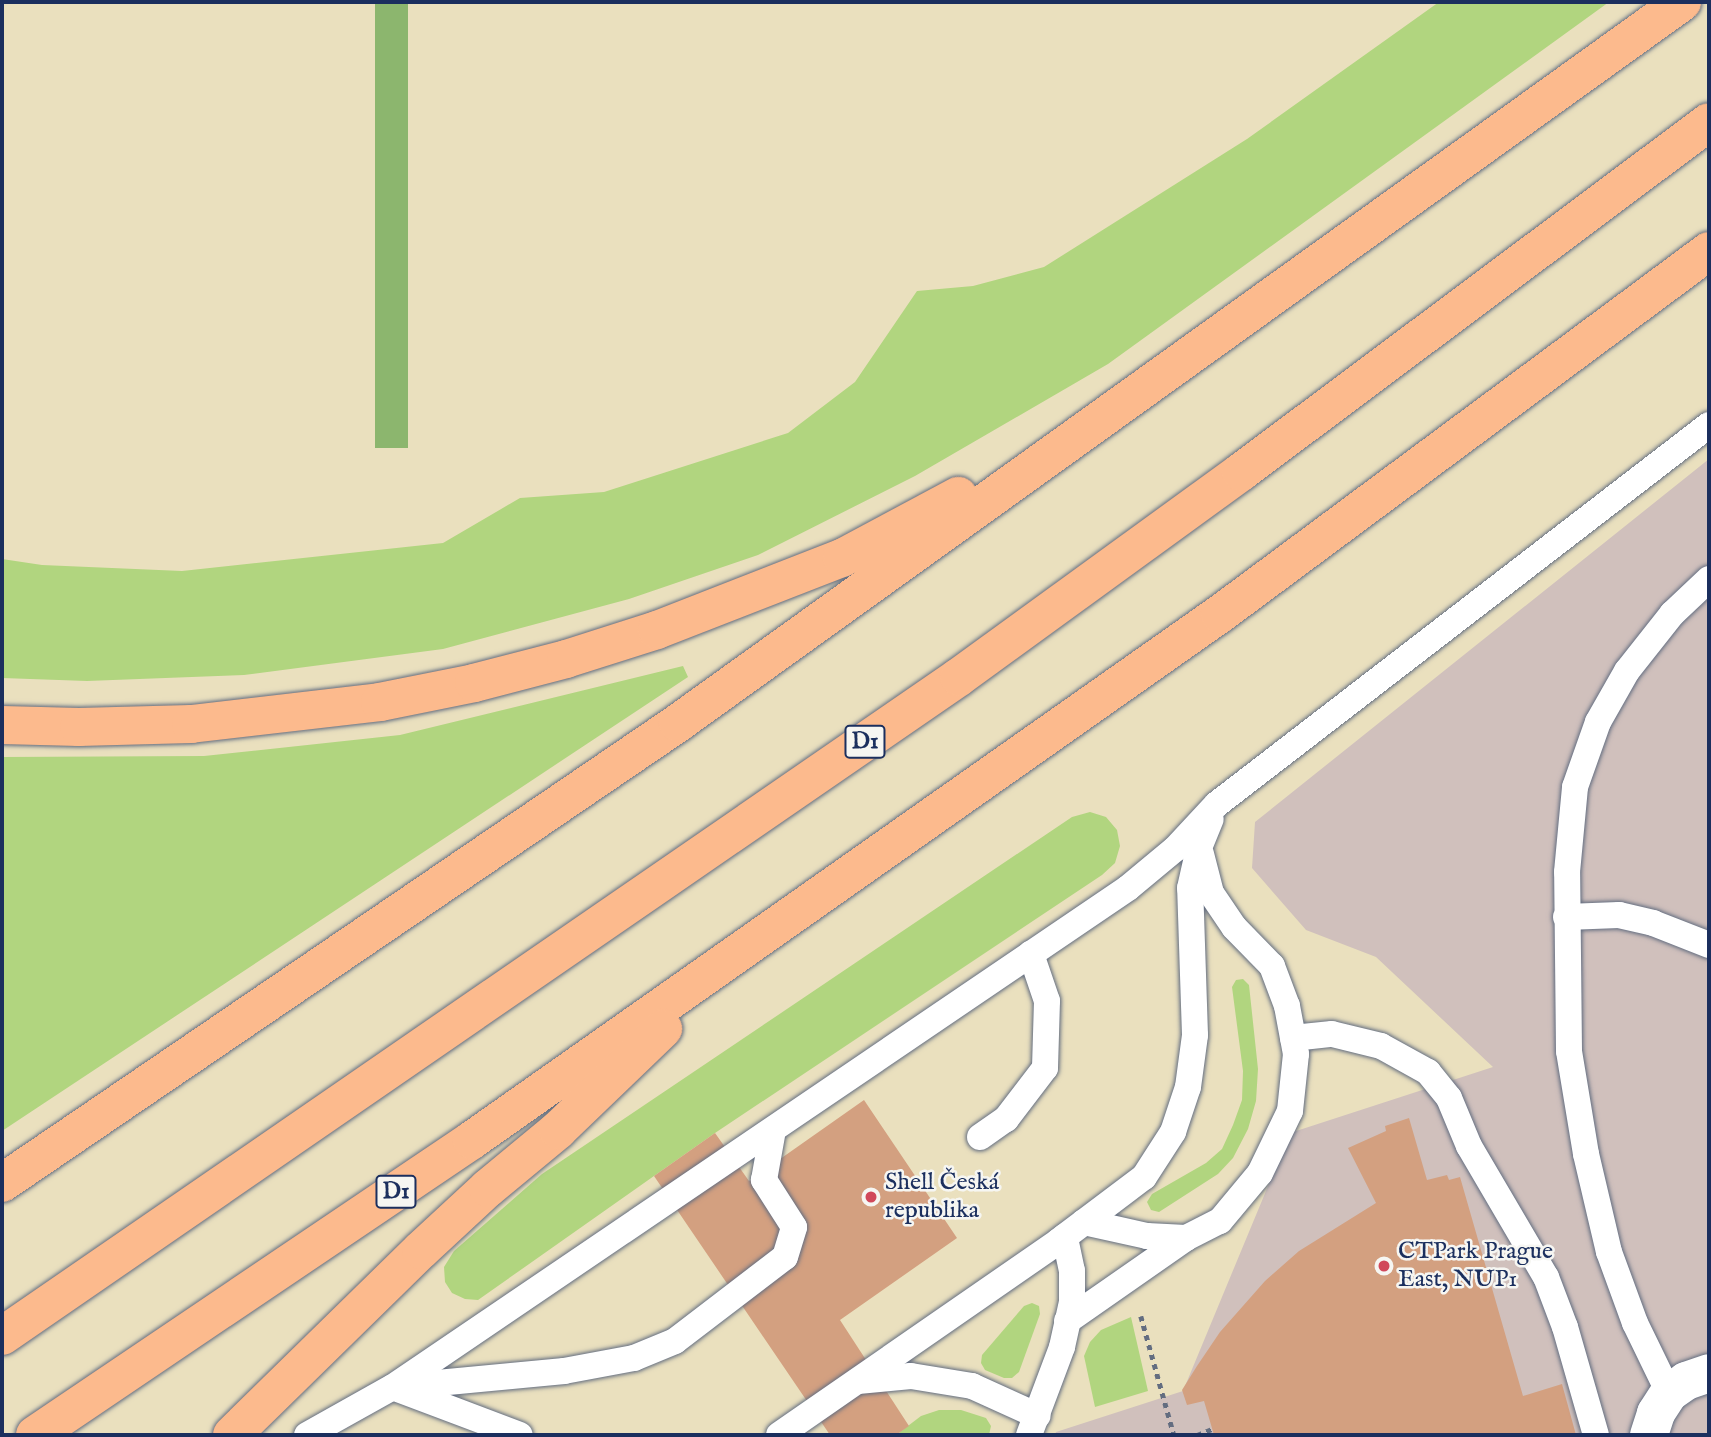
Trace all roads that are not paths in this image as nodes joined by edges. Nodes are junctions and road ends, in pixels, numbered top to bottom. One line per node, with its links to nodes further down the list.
1 (1682, 2): 4 (highway)
2 (1709, 122): 21 (highway, D1)
3 (1709, 251): 11 (highway, D1)
4 (1089, 425): 7 (highway); 17 (highway)
5 (1709, 425): 8 (lane)
6 (1709, 579): 10 (lane)
7 (2, 724)
8 (1217, 804): 9 (lane); 13 (lane)
9 (1199, 848): 14 (lane); 18 (lane)
10 (1566, 917): 12 (lane); 25 (lane)
11 (752, 942): 27 (highway, D1); 28 (highway)
12 (1709, 945)
13 (1031, 954): 15 (lane); 16 (lane)
14 (1293, 1038): 19 (lane); 32 (lane)
15 (773, 1130): 24 (lane); 24 (lane)
16 (980, 1137)
17 (2, 1183)
18 (1074, 1230): 19 (lane); 20 (lane); 23 (lane)
19 (1186, 1238): 20 (lane)
20 (1067, 1321): 26 (lane)
21 (2, 1336)
22 (1709, 1373): 25 (street)
23 (856, 1381): 26 (lane); 31 (lane)
24 (393, 1387): 29 (lane); 30 (lane)
25 (1670, 1394): 33 (street)
26 (1034, 1426)
27 (35, 1435)
28 (232, 1435)
29 (307, 1435)
30 (520, 1435)
31 (779, 1435)
32 (1596, 1435)
33 (1649, 1435)

